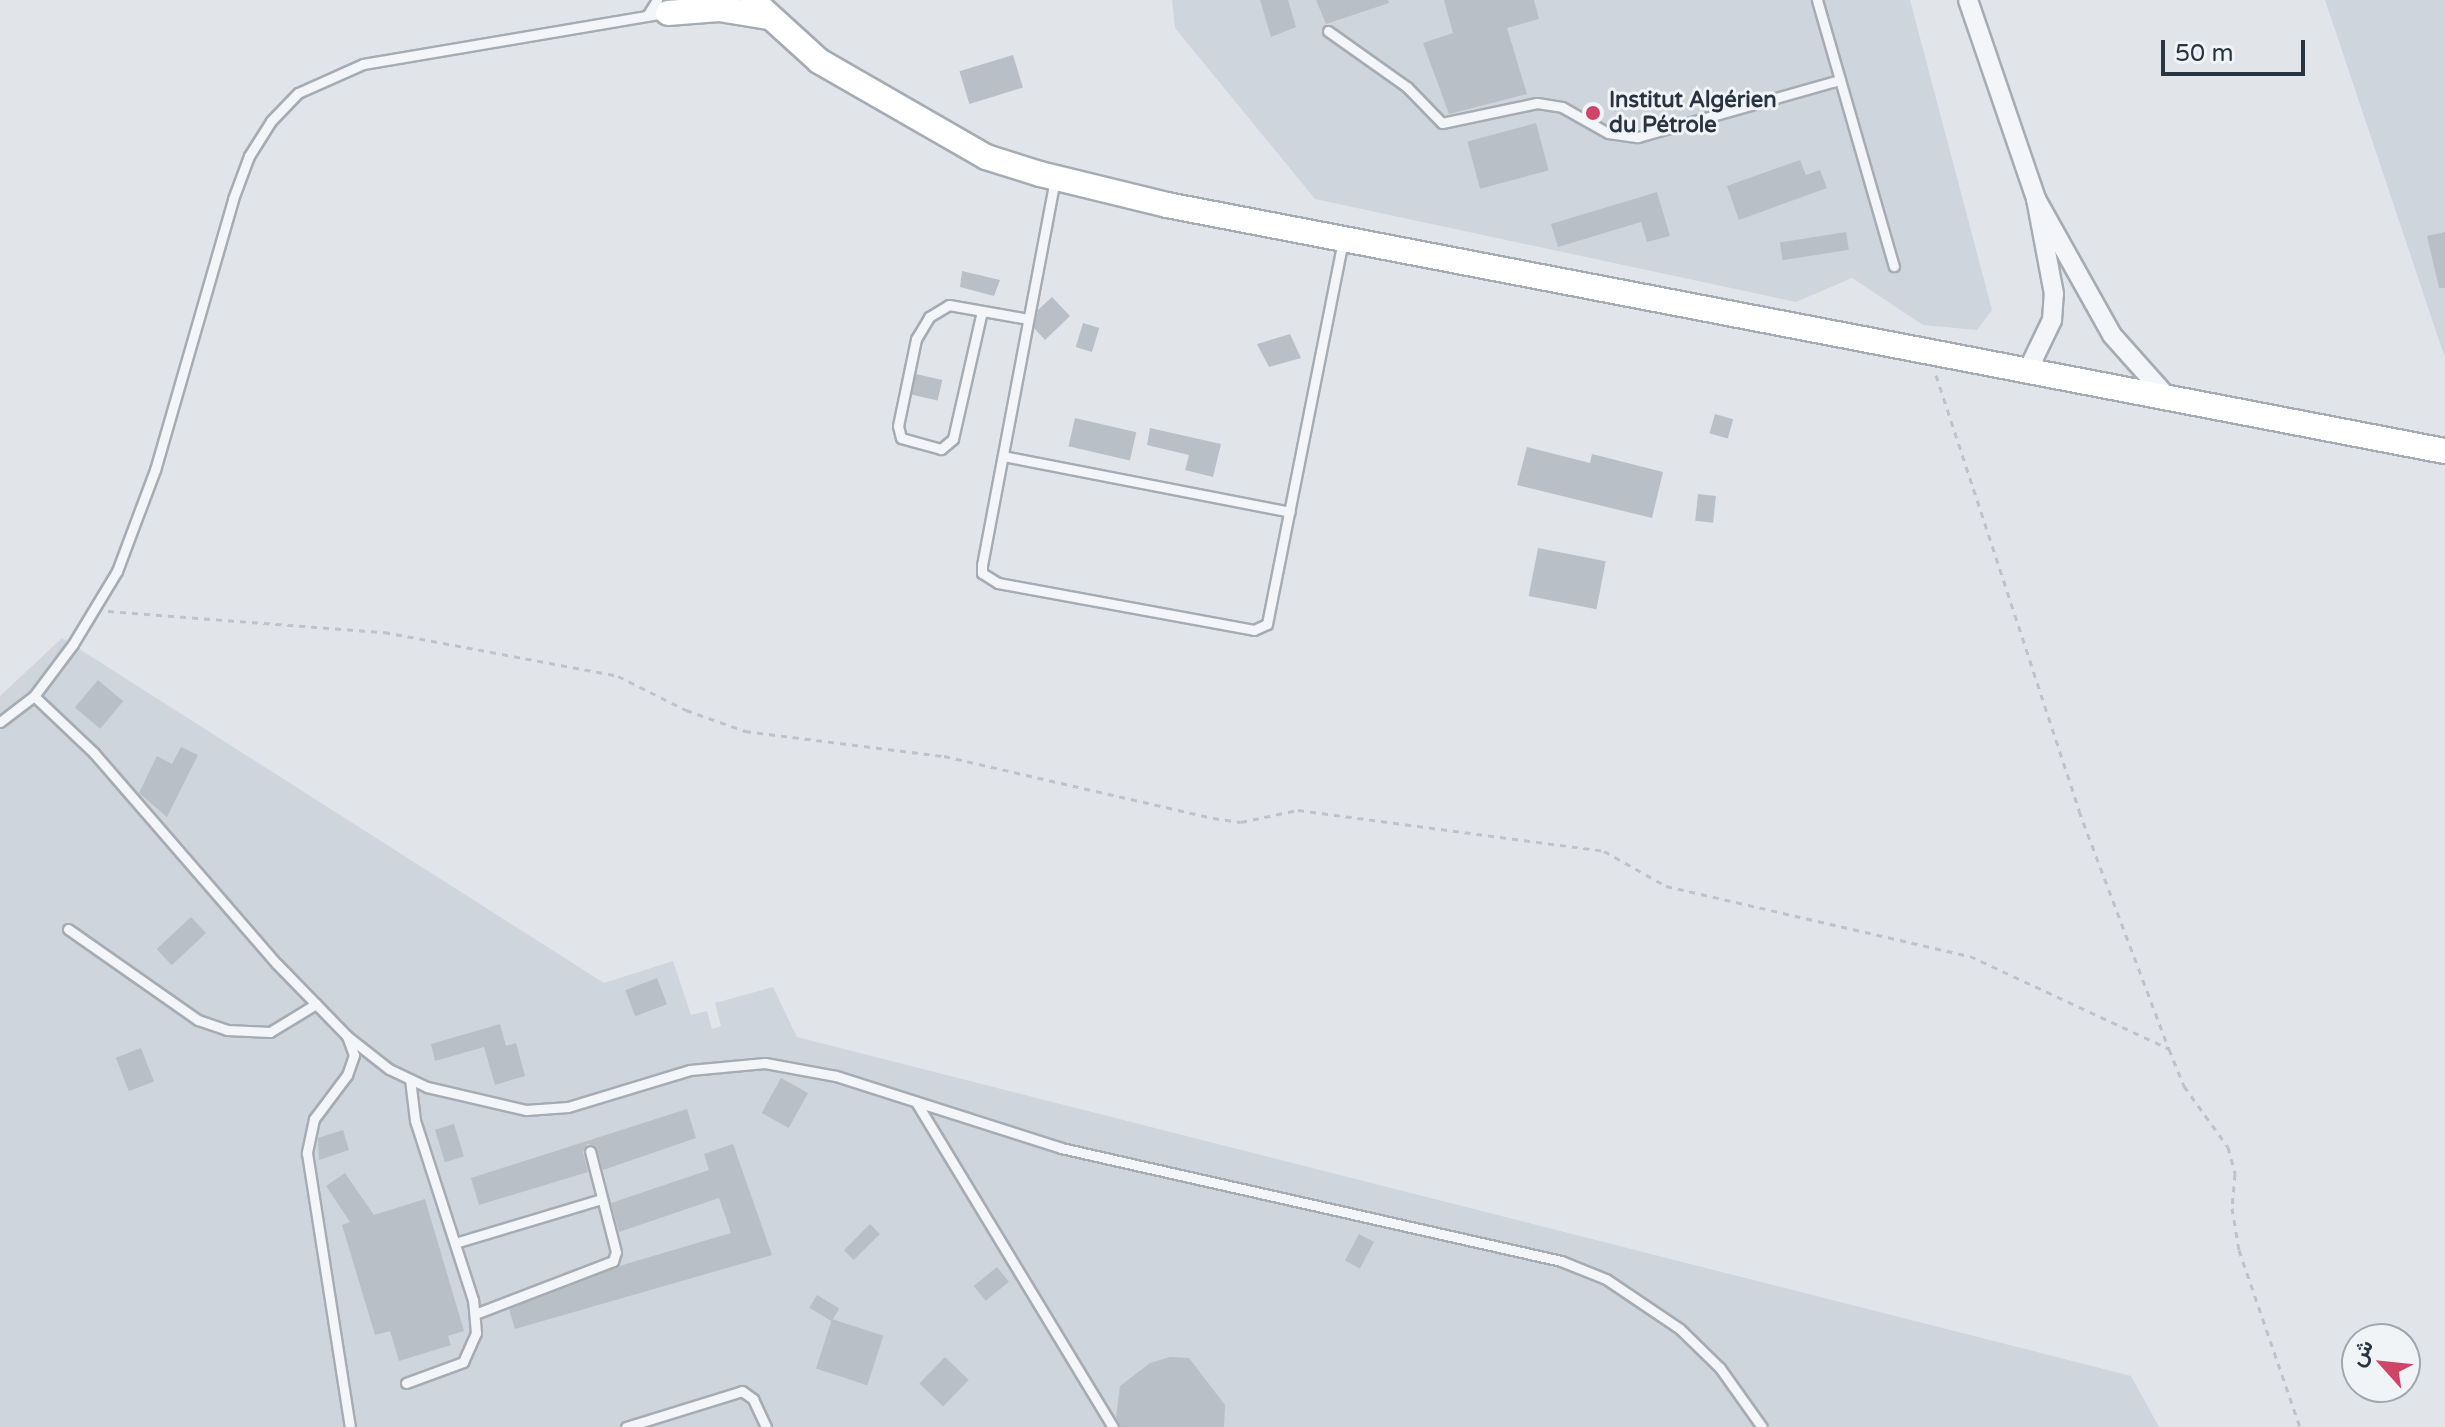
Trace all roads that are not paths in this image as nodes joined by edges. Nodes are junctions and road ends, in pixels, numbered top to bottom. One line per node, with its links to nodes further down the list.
1 (1817, 0): 6 (lane)
2 (1968, 0): 8 (street)
3 (665, 7): 4 (main road); 18 (lane)
4 (761, 8): 7 (main road)
5 (1328, 31): 6 (lane)
6 (1840, 80): 10 (lane)
7 (1056, 178): 9 (main road); 12 (lane)
8 (2036, 199): 13 (street); 14 (street)
9 (1343, 239): 13 (main road); 17 (lane)
10 (1894, 266)
11 (982, 311): 11 (lane); 12 (lane)
12 (1028, 319): 16 (lane)
13 (2027, 372): 14 (main road)
14 (2169, 399): 15 (main road)
15 (2445, 451)
16 (1003, 456): 17 (lane); 17 (lane)
17 (1290, 512)
18 (34, 696): 19 (lane); 21 (lane)
19 (0, 722)
20 (68, 929): 21 (lane)
21 (316, 1004): 22 (lane)
22 (347, 1036): 23 (lane); 30 (lane)
23 (410, 1079): 24 (lane); 27 (lane)
24 (916, 1102): 33 (lane); 34 (lane)
25 (590, 1151): 26 (lane)
26 (602, 1199): 27 (lane); 28 (lane)
27 (455, 1243): 28 (lane)
28 (475, 1314): 29 (lane)
29 (406, 1383)
30 (350, 1427)
31 (626, 1427): 32 (lane)
32 (766, 1427)
33 (1113, 1427)
34 (1762, 1427)

